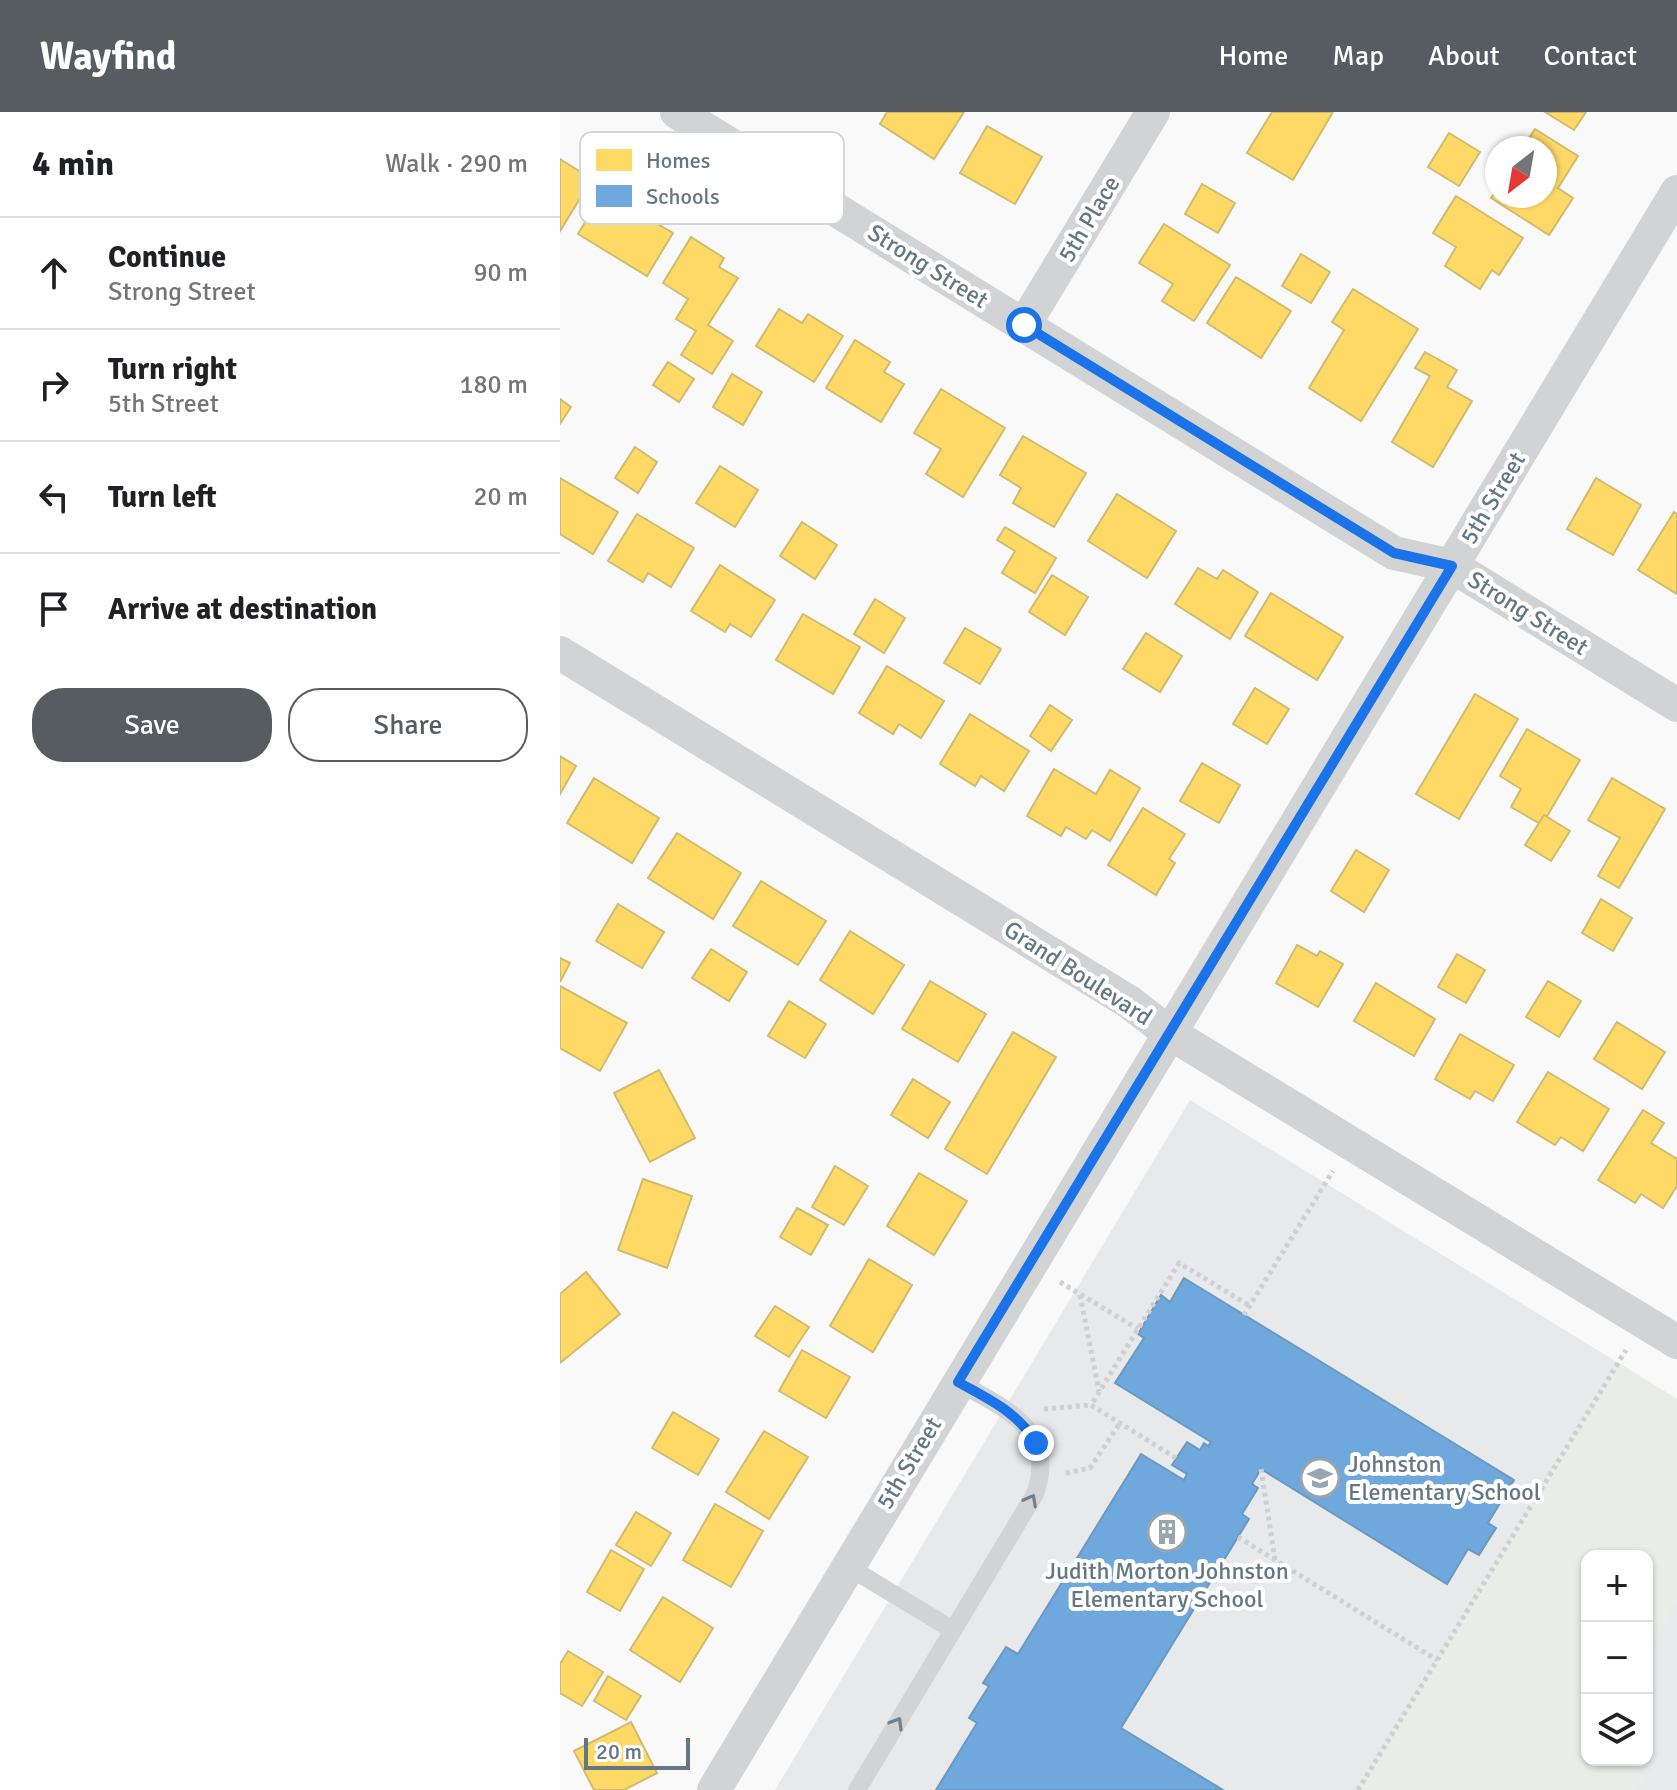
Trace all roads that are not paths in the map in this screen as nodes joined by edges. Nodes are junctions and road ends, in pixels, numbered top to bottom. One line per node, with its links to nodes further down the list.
1 (677, 112): 3 (street, Strong Street)
2 (1153, 112): 6 (street, 5th Place)
3 (710, 132)
4 (1677, 192): 7 (street, 5th Street)
5 (844, 215): 6 (street, Strong Street)
6 (1024, 325): 7 (street, Strong Street)
7 (1452, 566): 9 (street, Strong Street); 10 (street, 5th Street)
8 (560, 653): 10 (street, Grand Boulevard)
9 (1677, 705)
10 (1168, 1032): 11 (street, Grand Boulevard); 12 (street, 5th Street)
11 (1677, 1342)
12 (958, 1382): 13 (street, 5th Street); 14 (lane, one-way to 12)
13 (847, 1566): 14 (lane); 15 (street, 5th Street)
14 (953, 1630): 16 (lane, one-way to 14)
15 (714, 1790)
16 (857, 1790)

